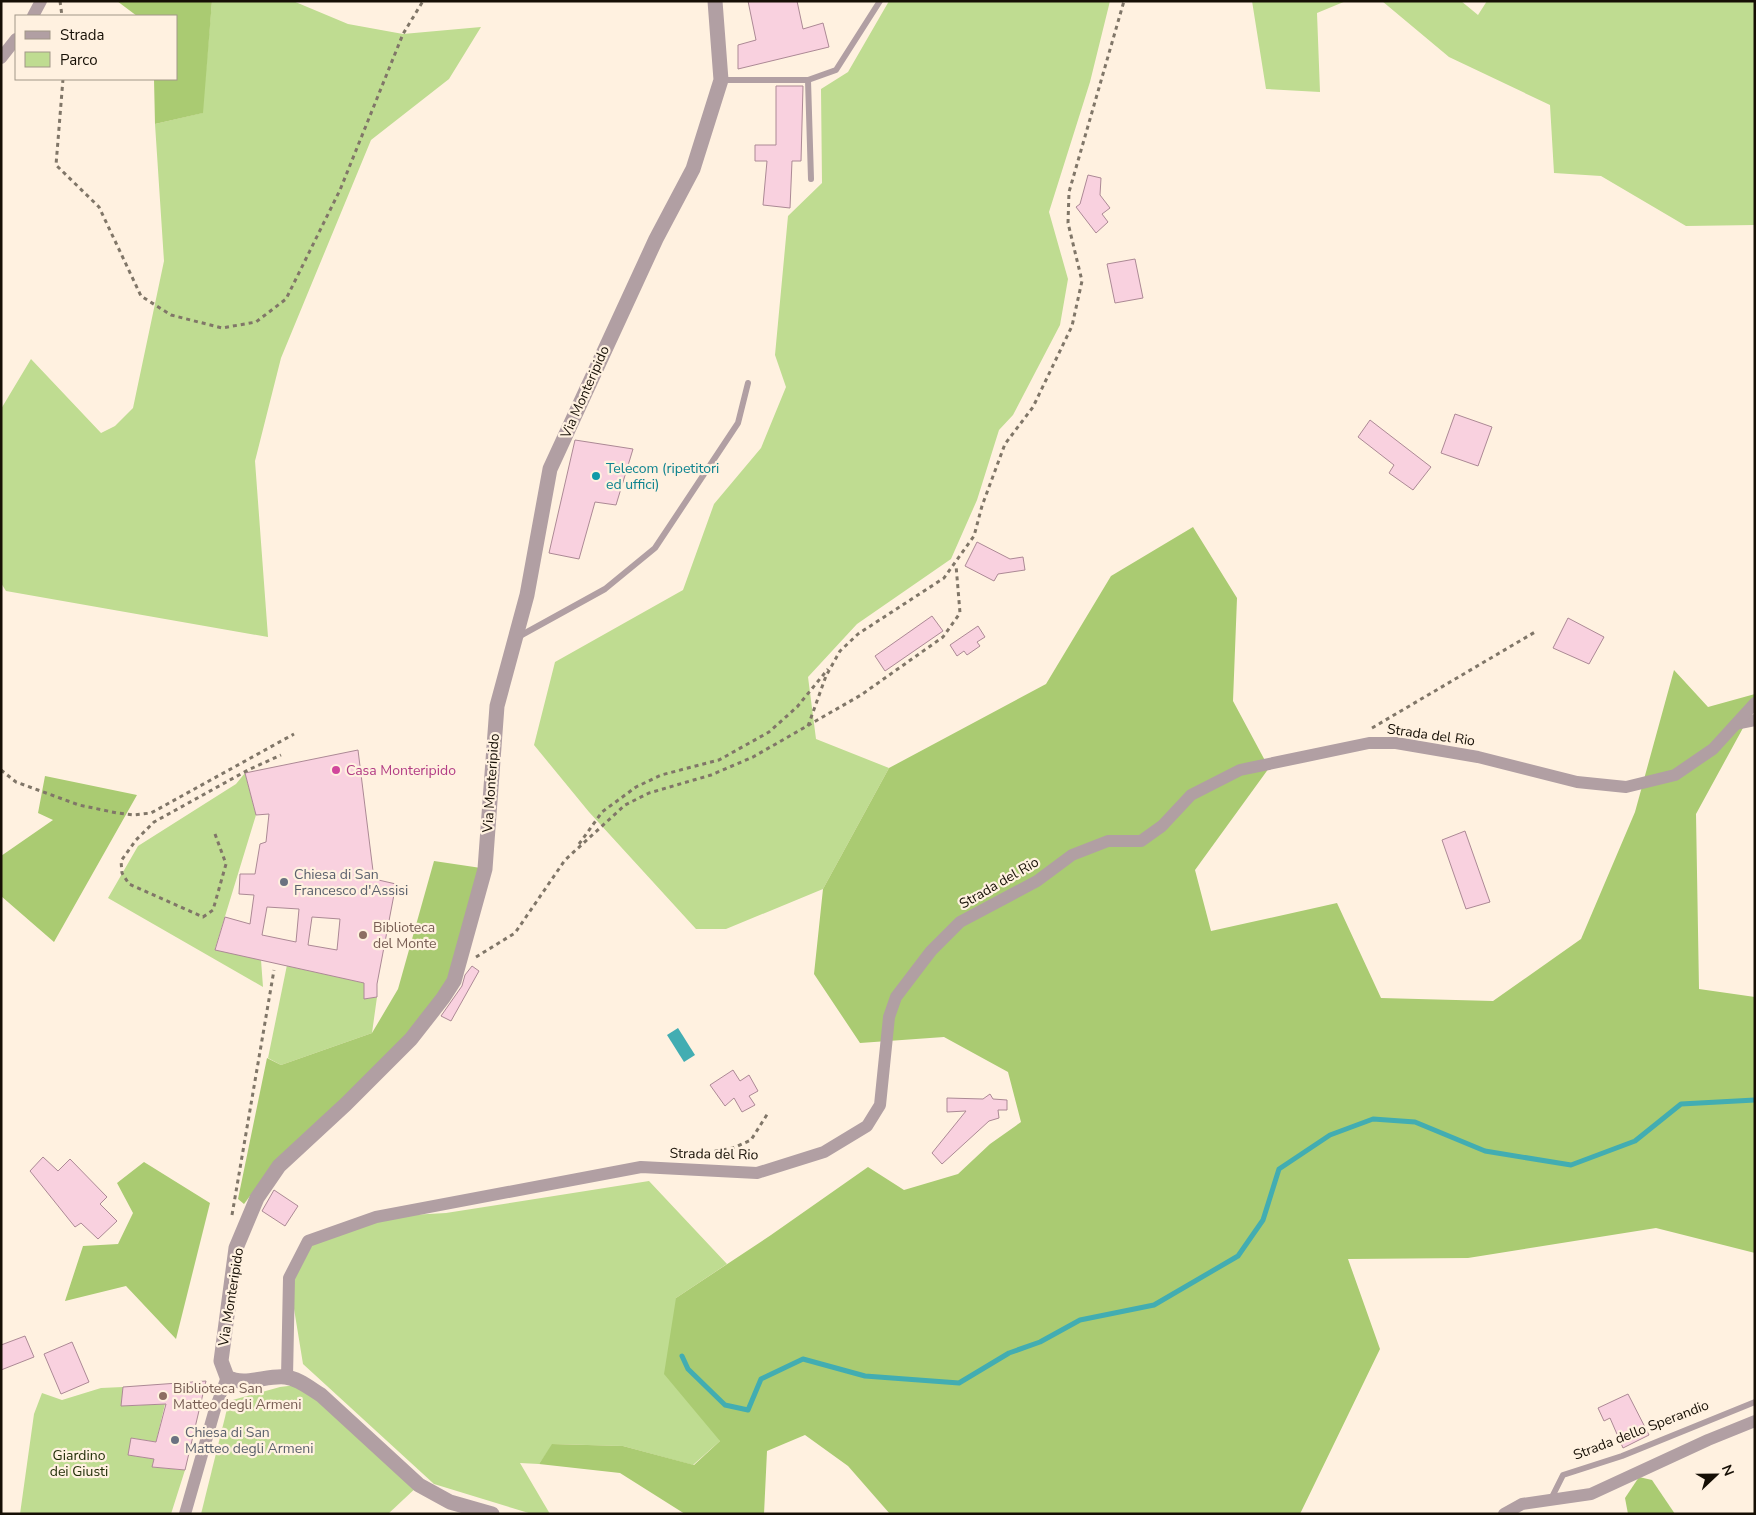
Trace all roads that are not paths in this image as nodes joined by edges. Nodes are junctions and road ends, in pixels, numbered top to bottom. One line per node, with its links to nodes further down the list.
1 (41, 1): 4 (street)
2 (716, 1): 7 (street, Via Monteripido)
3 (880, 1): 8 (lane)
4 (33, 15)
5 (15, 40): 6 (street)
6 (1, 58)
7 (721, 80): 8 (lane); 11 (street, Via Monteripido)
8 (808, 80): 9 (lane)
9 (811, 179)
10 (748, 383): 11 (lane)
11 (515, 639): 15 (street, Via Monteripido)
12 (1755, 702): 14 (street, Strada del Rio)
13 (1755, 720): 14 (street)
14 (1736, 724): 16 (street, Strada del Rio)
15 (227, 1377): 16 (street); 20 (street)
16 (287, 1377): 21 (street)
17 (1755, 1402): 19 (lane, Strada dello Sperandio)
18 (1755, 1421): 19 (street)
19 (1550, 1500): 22 (street)
20 (185, 1514)
21 (492, 1514)
22 (1504, 1514)

